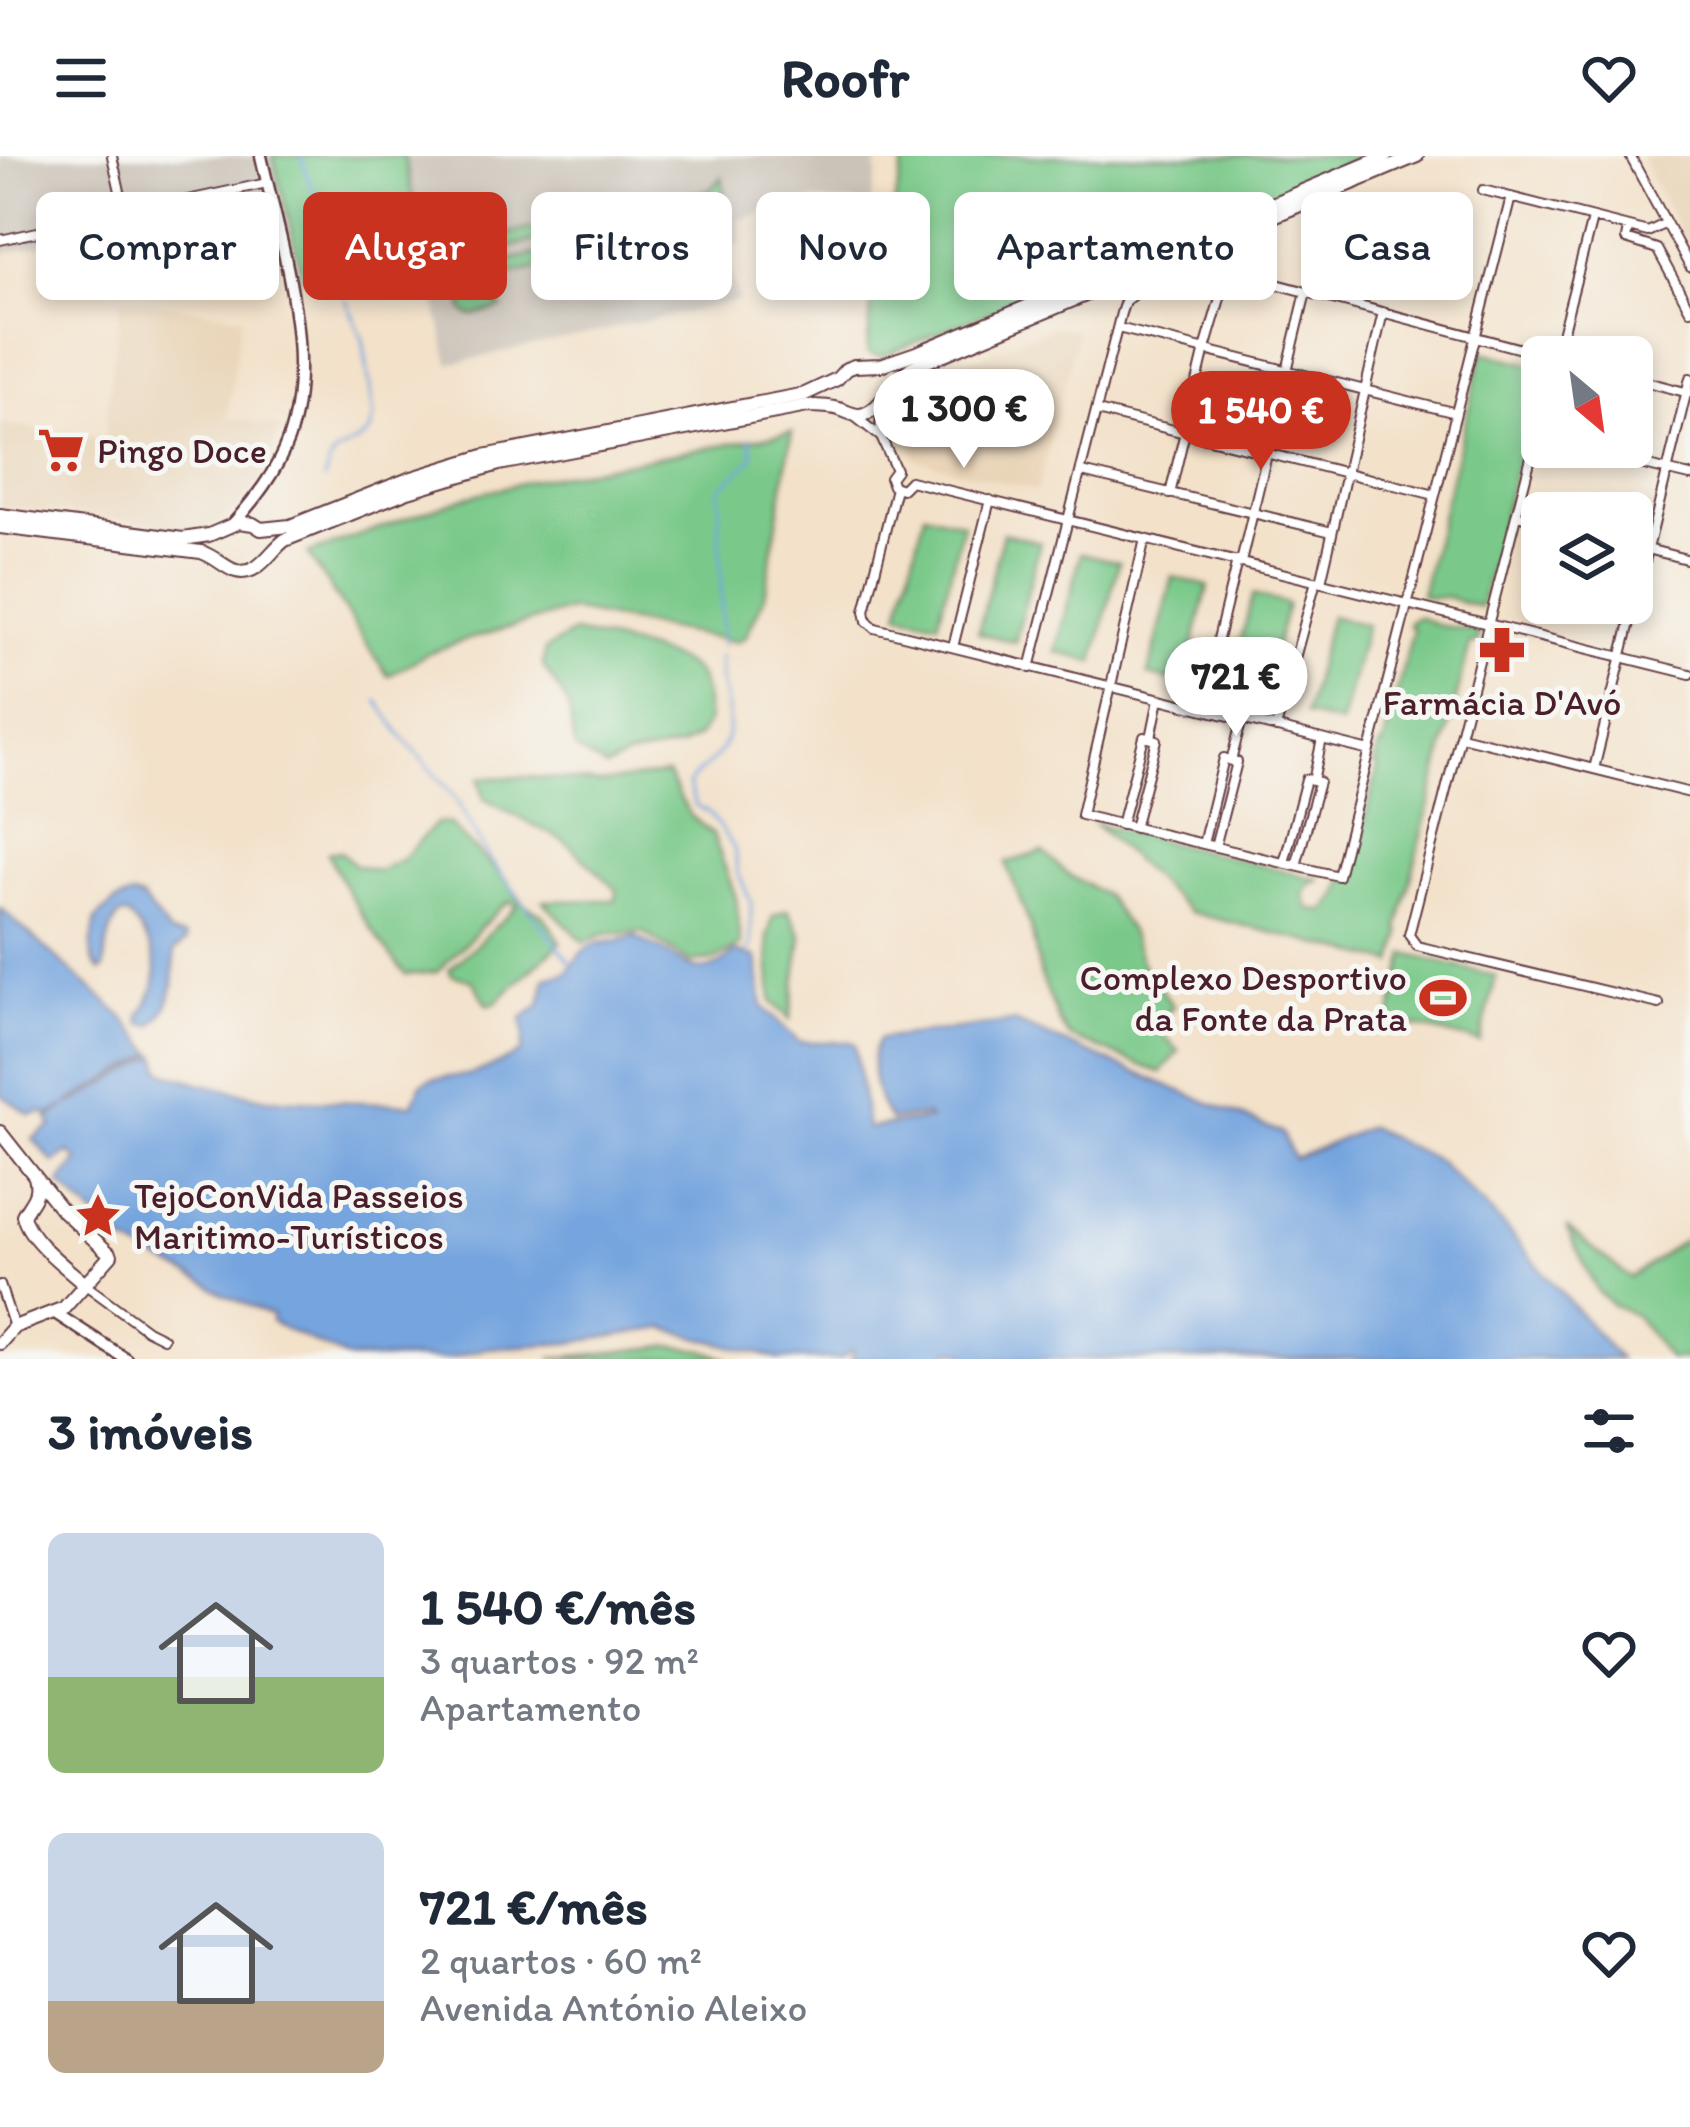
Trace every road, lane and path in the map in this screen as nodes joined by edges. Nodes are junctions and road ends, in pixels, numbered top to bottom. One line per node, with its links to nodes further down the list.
1 (112, 156): 8 (street)
2 (261, 156): 6 (street)
3 (1386, 156): 28 (main road)
4 (1417, 156): 35 (main road)
5 (1630, 156): 12 (street)
6 (267, 183): 9 (street); 53 (street)
7 (1483, 190): 10 (street)
8 (120, 192)
9 (224, 192)
10 (1511, 197): 11 (street); 25 (street)
11 (1592, 218): 13 (street); 24 (street)
12 (1666, 223): 13 (street); 16 (street)
13 (1628, 228): 21 (street)
14 (36, 232): 15 (street)
15 (0, 240)
16 (1690, 267)
17 (1126, 300): 23 (street)
18 (1219, 300): 26 (street)
19 (1304, 300): 29 (street)
20 (1337, 300): 22 (street)
21 (1690, 310)
22 (1383, 312): 25 (street); 33 (street)
23 (1118, 328): 26 (street); 36 (street)
24 (1559, 336)
25 (1477, 337): 27 (street); 38 (street)
26 (1205, 349): 29 (street); 39 (street)
27 (1521, 349)
28 (866, 366): 31 (main road); 35 (main road)
29 (1286, 369): 33 (street); 41 (street)
30 (1690, 378): 34 (street)
31 (837, 379): 37 (main road); 63 (main road)
32 (1653, 384): 34 (street)
33 (1364, 389): 38 (street); 47 (street)
34 (1688, 393): 45 (street)
35 (882, 400): 37 (main road); 40 (street)
36 (1096, 411): 39 (street); 46 (street)
37 (848, 412): 40 (street); 67 (main road)
38 (1456, 413): 52 (street)
39 (1185, 433): 41 (street); 51 (street)
40 (880, 437): 44 (street)
41 (1266, 452): 47 (street); 55 (street)
42 (1531, 468): 57 (street)
43 (1653, 468): 45 (street)
44 (896, 470): 49 (street); 50 (street)
45 (1667, 471): 48 (street); 62 (street)
46 (1082, 472): 51 (street); 59 (street)
47 (1346, 472): 52 (street); 64 (street)
48 (1690, 476)
49 (910, 481): 50 (street); 54 (street)
50 (896, 488): 75 (street)
51 (1170, 494): 55 (street)
52 (1435, 495): 72 (street)
53 (257, 498): 61 (street); 63 (street)
54 (990, 500): 59 (street); 75 (street)
55 (1251, 513): 64 (street); 70 (street)
56 (0, 515): 61 (main road)
57 (1517, 515): 58 (street); 73 (street)
58 (1521, 516)
59 (1068, 519): 65 (street); 77 (street)
60 (0, 527): 69 (main road)
61 (229, 527): 63 (main road); 69 (main road)
62 (1653, 528)
63 (260, 529): 67 (main road)
64 (1332, 532): 71 (street)
65 (1145, 538): 70 (street); 79 (street)
66 (1653, 550): 68 (street)
67 (265, 560): 69 (main road)
68 (1690, 560)
69 (222, 561)
70 (1239, 562): 71 (street); 81 (street)
71 (1318, 581): 72 (street); 83 (street)
72 (1408, 603): 73 (street); 87 (street)
73 (1490, 624): 76 (street); 84 (street)
74 (1630, 624): 76 (street)
75 (953, 647): 77 (street)
76 (1622, 656): 78 (street); 89 (street)
77 (1030, 668): 79 (street)
78 (1690, 674)
79 (1112, 687): 80 (street); 92 (street)
80 (1159, 699): 81 (street); 85 (street)
81 (1201, 709): 82 (street)
82 (1242, 719): 83 (street); 88 (street)
83 (1276, 728): 86 (street)
84 (1461, 736): 89 (street); 98 (street)
85 (1151, 738): 92 (street); 93 (street)
86 (1322, 740): 87 (street); 90 (street)
87 (1370, 752): 97 (street)
88 (1231, 760): 94 (street); 95 (street)
89 (1594, 769): 91 (street)
90 (1313, 781): 96 (street); 97 (street)
91 (1690, 793)
92 (1121, 825): 93 (street)
93 (1133, 828): 94 (street)
94 (1203, 844): 95 (street)
95 (1215, 847): 96 (street)
96 (1284, 863): 97 (street)
97 (1296, 866)
98 (1659, 1004)
99 (0, 1132): 100 (main road)
100 (34, 1176): 101 (main road); 102 (main road)
101 (32, 1202): 102 (main road); 104 (main road)
102 (60, 1208): 104 (main road)
103 (0, 1285): 106 (street)
104 (86, 1285): 105 (main road); 107 (street)
105 (55, 1313): 106 (main road); 109 (street)
106 (14, 1327): 108 (main road)
107 (163, 1338)
108 (0, 1343)
109 (126, 1359)

